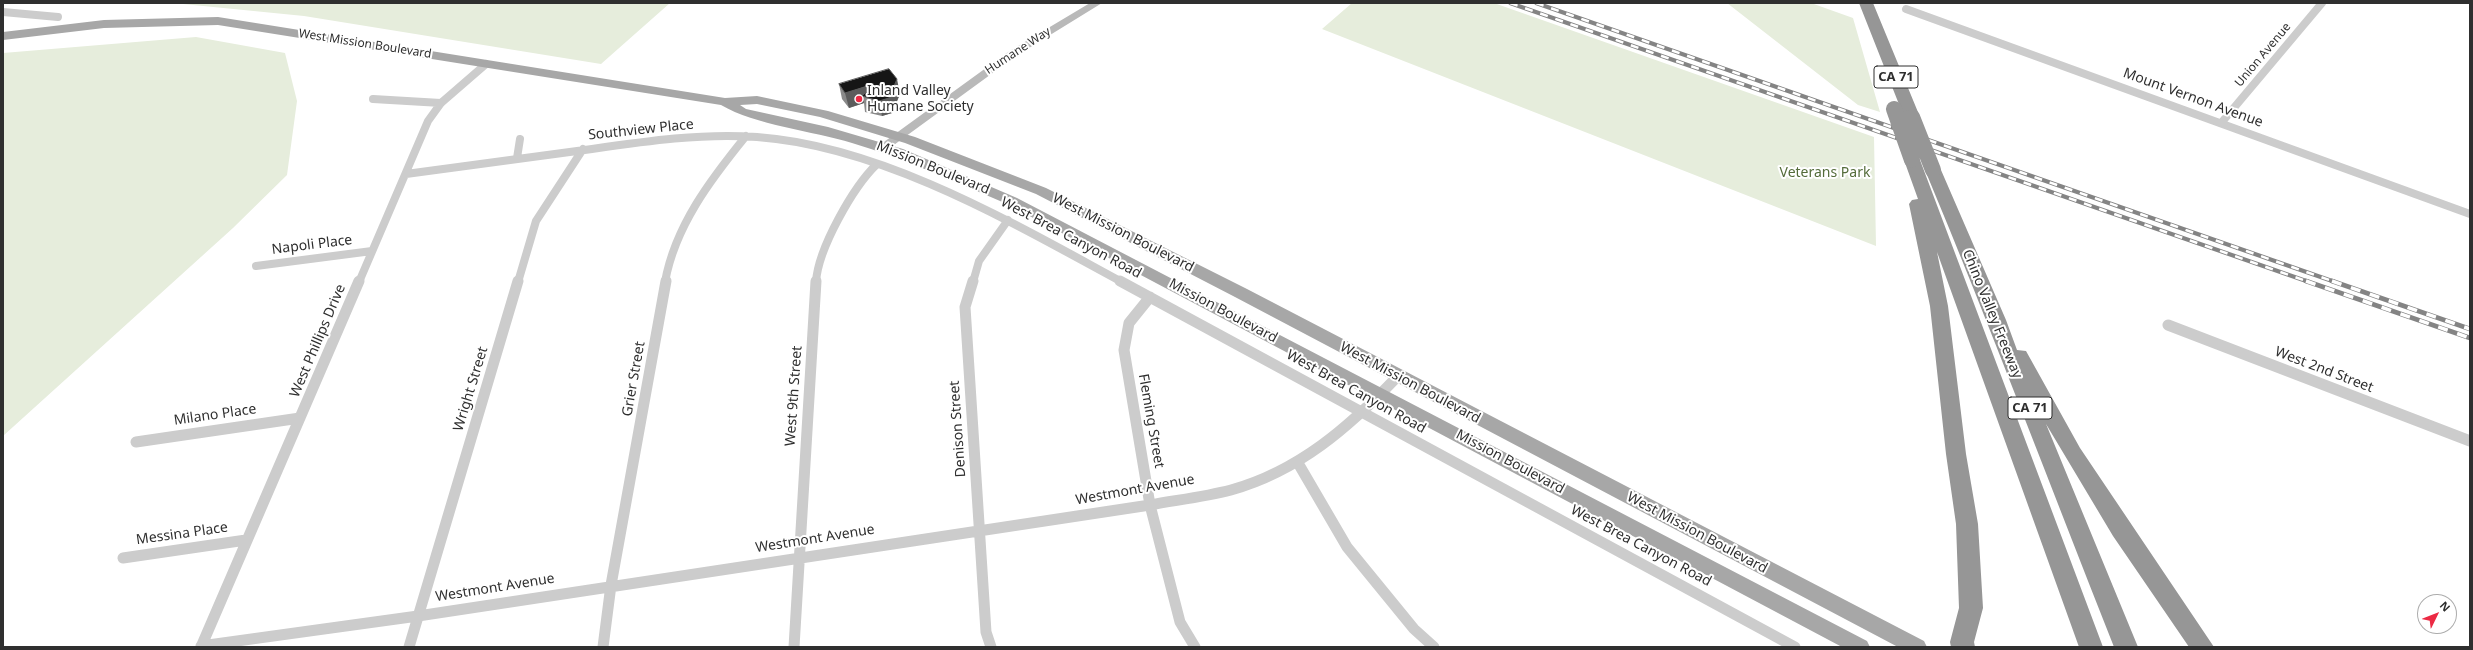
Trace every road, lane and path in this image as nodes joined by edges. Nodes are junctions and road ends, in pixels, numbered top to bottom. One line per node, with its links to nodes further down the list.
1 (1098, 3): 15 (street, Humane Way)
2 (1854, 3): 9 (highway, Chino Valley Freeway / CA 71)
3 (1866, 3): 9 (highway, Chino Valley Freeway / CA 71)
4 (2322, 3): 14 (street, Union Avenue)
5 (1906, 9): 14 (street, Mount Vernon Avenue)
6 (3, 12): 7 (street)
7 (58, 17)
8 (3, 36): 10 (main road, West Mission Boulevard)
9 (1873, 36): 22 (highway, Chino Valley Freeway / CA 71, bridge); 22 (highway, Chino Valley Freeway / CA 71, bridge)
10 (486, 64): 12 (main road, West Mission Boulevard); 13 (street, West Phillips Drive)
11 (373, 99): 13 (street)
12 (725, 102): 15 (main road, Mission Boulevard); 18 (main road, Mission Boulevard)
13 (441, 103): 23 (street, West Phillips Drive)
14 (2222, 122): 24 (street, Mount Vernon Avenue)
15 (896, 135): 18 (street, Humane Way); 27 (main road, West Mission Boulevard)
16 (746, 136): 19 (street, Southview Place); 21 (street, Southview Place); 45 (street, Grier Street)
17 (520, 139): 20 (street)
18 (883, 147): 26 (main road, Mission Boulevard)
19 (584, 149): 20 (street, Southview Place); 46 (street, Wright Street)
20 (517, 158): 23 (street, Southview Place)
21 (876, 164): 25 (street, West Brea Canyon Road); 43 (street, West 9th Street)
22 (1921, 168): 31 (highway, Chino Valley Freeway / CA 71); 57 (highway); 58 (highway, Chino Valley Freeway / CA 71)
23 (406, 174): 28 (street, West Phillips Drive)
24 (2470, 214)
25 (1008, 220): 30 (street, West Brea Canyon Road); 41 (street, Denison Street)
26 (1059, 225): 27 (main road); 34 (main road, Mission Boulevard)
27 (1126, 235): 33 (main road, West Mission Boulevard)
28 (372, 251): 29 (street, Napoli Place); 36 (street, West Phillips Drive)
29 (256, 266)
30 (1150, 297): 35 (street, West Brea Canyon Road); 40 (street, Fleming Street)
31 (1997, 320): 59 (highway, Chino Valley Freeway / CA 71); 60 (highway)
32 (2168, 325): 37 (street, West 2nd Street)
33 (1398, 377): 34 (street, Westmont Avenue); 56 (main road, West Mission Boulevard)
34 (1381, 394): 35 (street, Westmont Avenue); 55 (main road, Mission Boulevard)
35 (1363, 413): 39 (street, Westmont Avenue); 54 (street, West Brea Canyon Road)
36 (300, 418): 38 (street, Milano Place); 42 (street, West Phillips Drive)
37 (2470, 440)
38 (136, 442)
39 (1298, 463): 40 (street, Westmont Avenue); 53 (street)
40 (1150, 505): 41 (street, Westmont Avenue); 52 (street, Fleming Street)
41 (980, 530): 43 (street, Westmont Avenue); 51 (street, Denison Street)
42 (246, 540): 44 (street, Messina Place); 47 (street, West Phillips Drive)
43 (798, 557): 45 (street, Westmont Avenue); 50 (street, West 9th Street)
44 (123, 558)
45 (612, 585): 46 (street, Westmont Avenue); 49 (street, Grier Street)
46 (418, 616): 47 (street, Westmont Avenue); 48 (street, Wright Street)
47 (201, 647)
48 (409, 647)
49 (603, 647)
50 (794, 647)
51 (991, 647)
52 (1196, 647)
53 (1434, 647)
54 (1795, 647)
55 (1860, 647)
56 (1917, 647)
57 (1963, 647)
58 (2091, 647)
59 (2126, 647)
60 (2202, 647)

